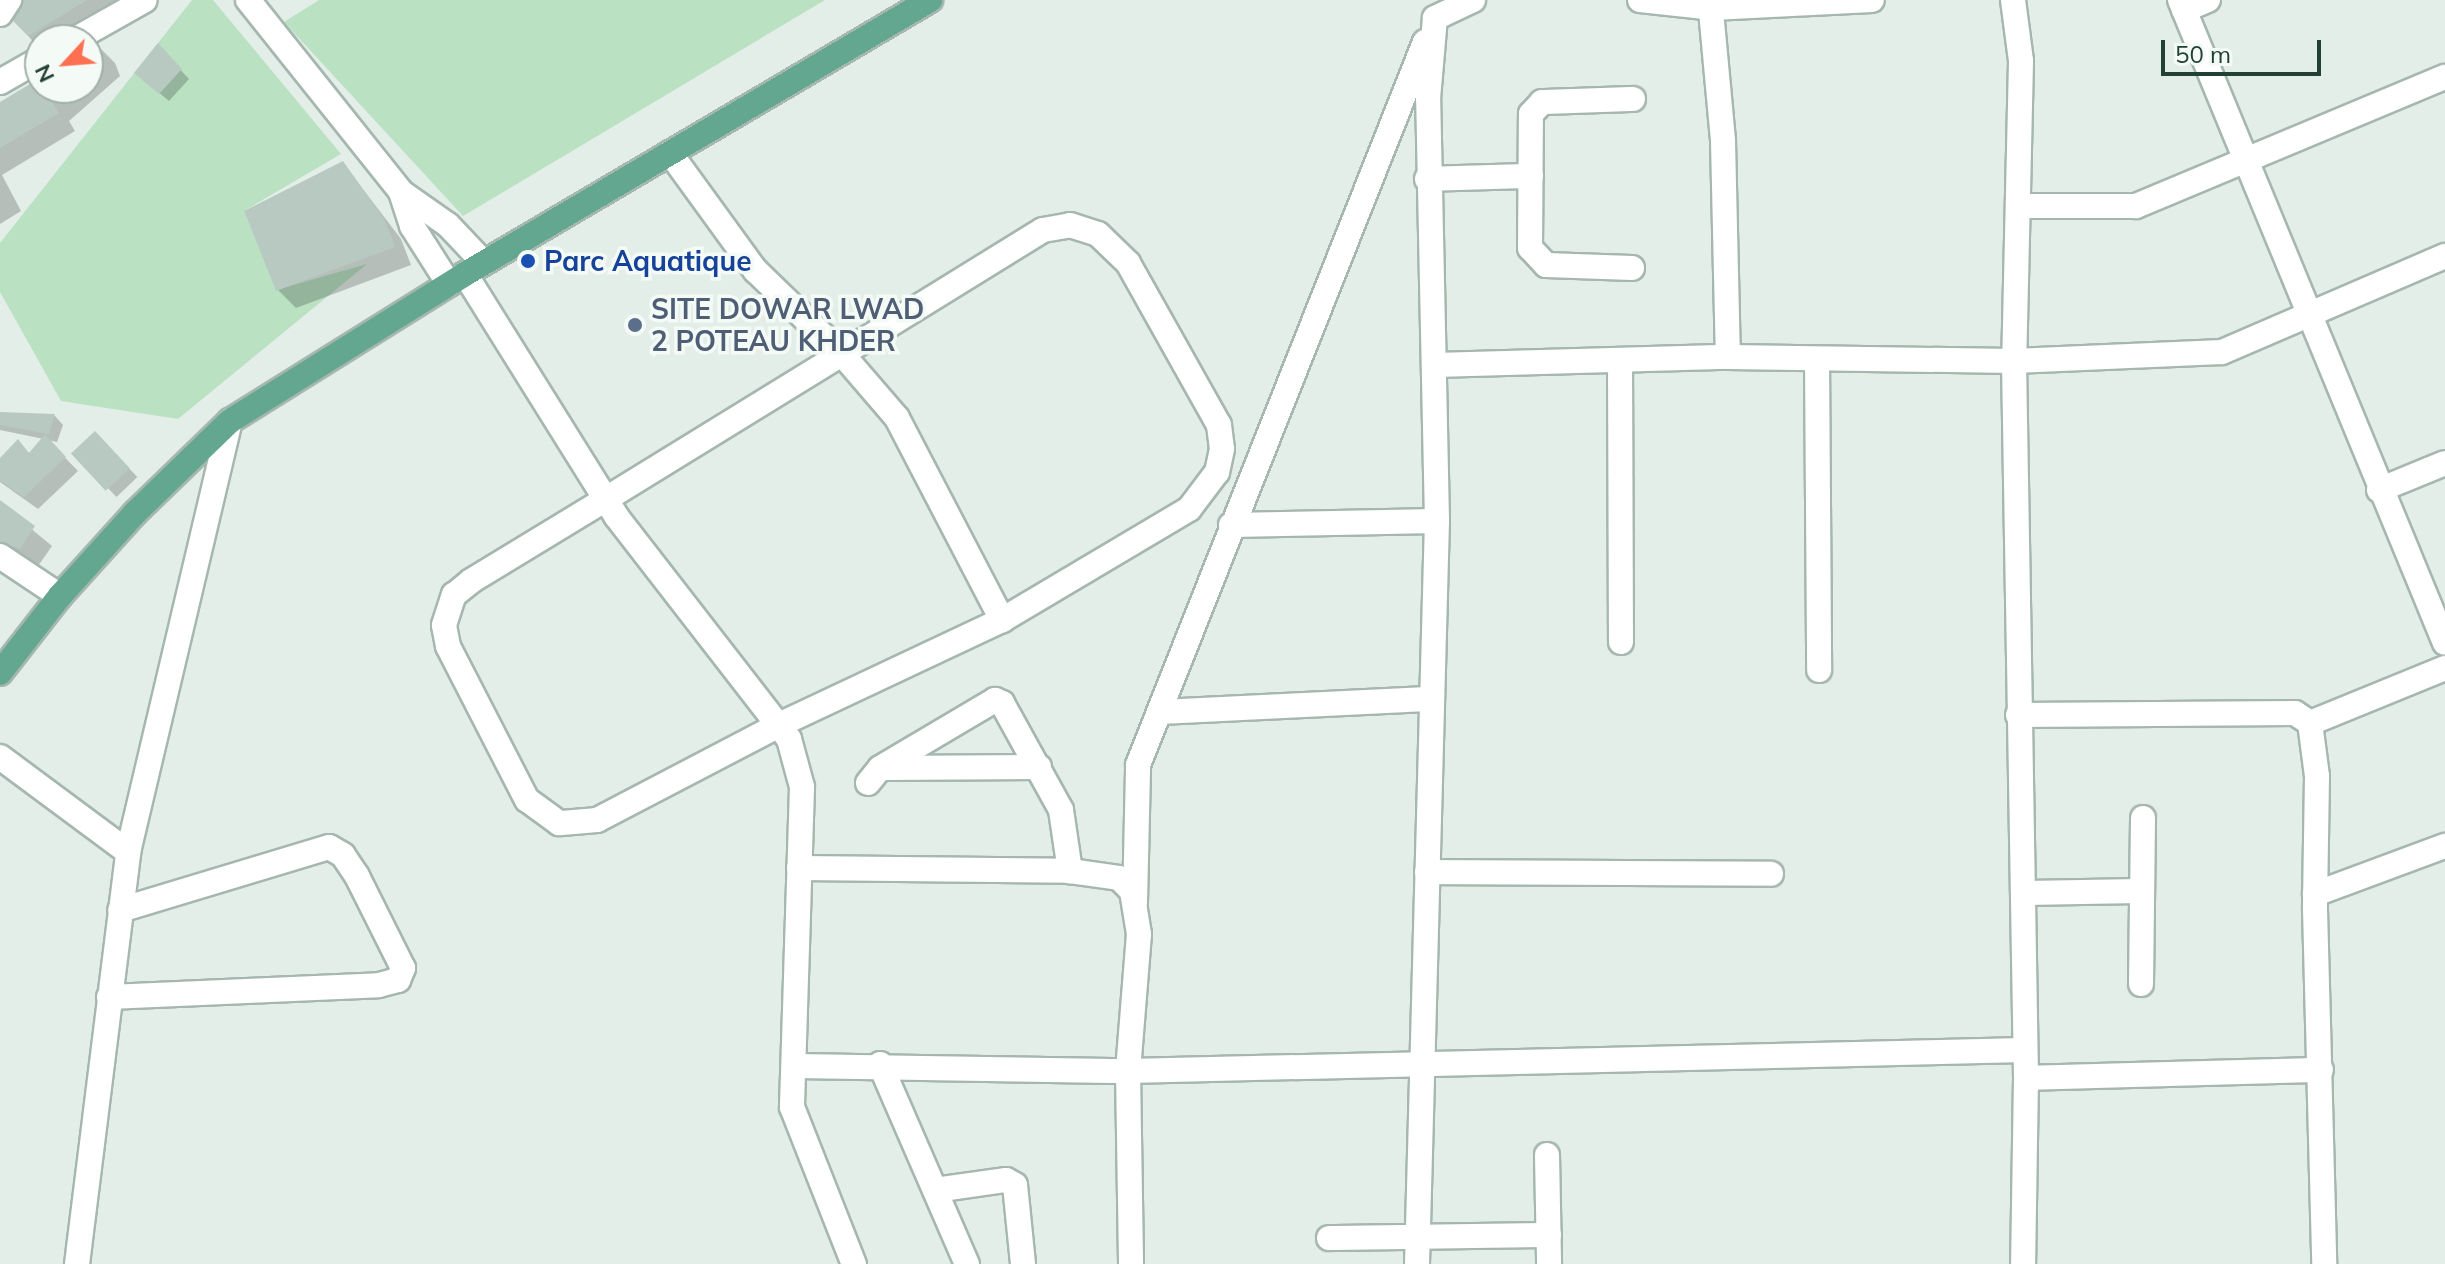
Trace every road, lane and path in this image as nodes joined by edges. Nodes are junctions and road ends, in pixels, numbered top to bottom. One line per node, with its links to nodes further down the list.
1 (9, 0): 12 (street)
2 (145, 0): 14 (street)
3 (248, 0): 23 (street)
4 (1473, 0): 13 (street)
5 (1640, 0): 10 (street)
6 (1872, 0): 10 (street)
7 (2013, 0): 24 (street)
8 (2208, 0): 11 (street)
9 (924, 1): 19 (main road)
10 (1711, 4): 30 (street)
11 (2182, 5): 20 (street)
12 (0, 14)
13 (1435, 18): 22 (street); 40 (street)
14 (102, 24)
15 (24, 68): 17 (street)
16 (2445, 77): 20 (street)
17 (0, 82)
18 (1633, 99): 21 (street)
19 (670, 153): 27 (main road); 29 (street)
20 (2243, 163): 24 (street); 28 (street)
21 (1531, 176): 22 (street); 26 (street)
22 (1427, 179): 34 (street)
23 (401, 192): 27 (street); 27 (street)
24 (2018, 206): 33 (street)
25 (2445, 256): 28 (street)
26 (1632, 268)
27 (466, 273): 35 (main road); 38 (street)
28 (2306, 315): 33 (street); 37 (street)
29 (842, 354): 38 (street); 43 (street); 43 (street)
30 (1728, 357): 31 (street); 32 (street)
31 (1817, 359): 33 (street); 47 (street)
32 (1620, 360): 34 (street); 44 (street)
33 (2014, 361): 51 (street)
34 (1435, 365): 39 (street)
35 (230, 421): 42 (main road); 58 (street)
36 (2445, 463): 37 (street)
37 (2379, 490): 45 (street)
38 (606, 499): 53 (street); 53 (street)
39 (1437, 521): 40 (street); 49 (street)
40 (1231, 525): 50 (street)
41 (0, 556): 42 (street)
42 (60, 596): 48 (main road)
43 (1002, 620): 53 (street)
44 (1621, 642)
45 (2445, 643)
46 (2445, 668): 52 (street)
47 (1819, 670)
48 (0, 673)
49 (1431, 699): 50 (street); 61 (street)
50 (1162, 712): 66 (street)
51 (2018, 715): 52 (street); 64 (street)
52 (2310, 723): 65 (street)
53 (779, 725): 59 (street)
54 (0, 757): 58 (street)
55 (1039, 767): 55 (street); 60 (street)
56 (2143, 818): 63 (street)
57 (2445, 846): 65 (street)
58 (128, 852): 67 (street)
59 (799, 868): 60 (street); 73 (street)
60 (1070, 871): 66 (street)
61 (1427, 872): 62 (street); 71 (street)
62 (1771, 874)
63 (2142, 891): 64 (street); 68 (street)
64 (2023, 893): 70 (street)
65 (2315, 894): 74 (street)
66 (1135, 902): 75 (street)
67 (120, 910): 69 (street); 69 (street)
68 (2141, 984)
69 (109, 997): 82 (street)
70 (2025, 1050): 71 (street); 76 (street)
71 (1422, 1063): 75 (street); 80 (street)
72 (880, 1064): 73 (street); 75 (street); 78 (street)
73 (796, 1066): 83 (street)
74 (2321, 1070): 76 (street); 90 (street)
75 (1128, 1071): 86 (street)
76 (2026, 1078): 89 (street)
77 (1547, 1155): 79 (street)
78 (935, 1190): 84 (street); 85 (street)
79 (1549, 1235): 80 (street); 88 (street)
80 (1418, 1237): 81 (street); 87 (street)
81 (1329, 1238)
82 (77, 1264)
83 (854, 1264)
84 (967, 1264)
85 (1023, 1264)
86 (1131, 1264)
87 (1417, 1264)
88 (1549, 1264)
89 (2023, 1264)
90 (2324, 1264)

